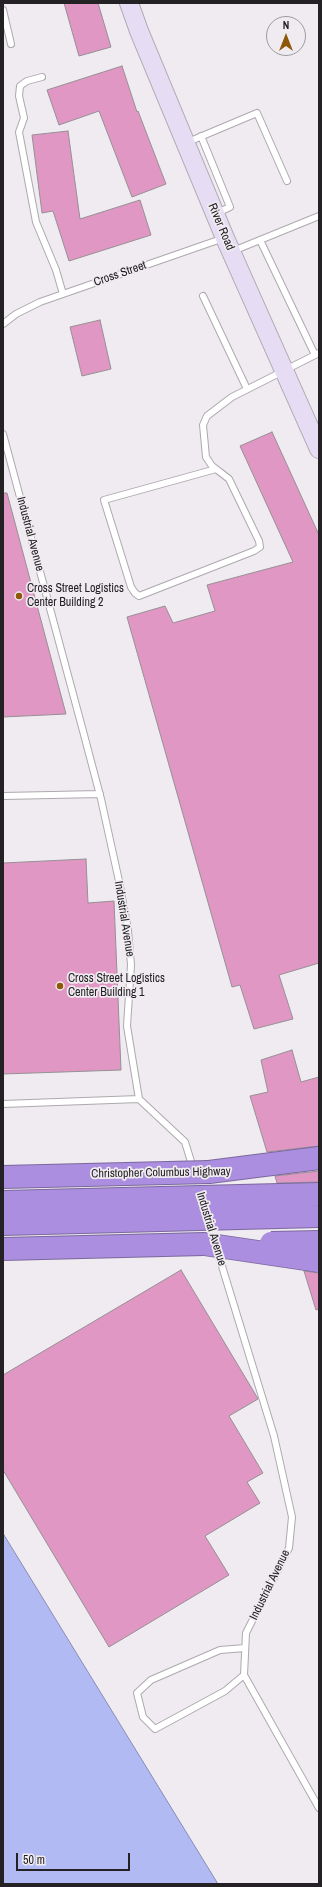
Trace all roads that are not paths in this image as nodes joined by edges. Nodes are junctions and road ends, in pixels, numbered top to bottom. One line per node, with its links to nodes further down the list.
1 (129, 3): 5 (main road, River Road)
2 (3, 10): 3 (lane)
3 (11, 44)
4 (42, 76): 10 (lane)
5 (194, 140): 6 (lane); 9 (main road, River Road)
6 (287, 181)
7 (319, 216): 8 (lane, Cross Street)
8 (260, 240): 9 (lane, Cross Street); 13 (lane)
9 (228, 245): 10 (lane, Cross Street); 14 (main road, River Road)
10 (63, 294): 12 (lane, Cross Street)
11 (203, 296): 15 (lane)
12 (3, 324)
13 (317, 354): 14 (lane)
14 (284, 371): 15 (lane); 16 (main road, River Road)
15 (247, 389): 19 (lane)
16 (314, 428): 18 (main road, River Road)
17 (3, 434): 20 (lane, Industrial Avenue)
18 (319, 449)
19 (216, 469): 19 (lane)
20 (100, 794): 21 (lane); 22 (lane, Industrial Avenue)
21 (3, 796)
22 (139, 1099): 23 (lane); 26 (lane, Industrial Avenue)
23 (3, 1104)
24 (319, 1158): 26 (highway)
25 (319, 1169): 26 (highway, Christopher Columbus Highway)
26 (202, 1175): 27 (highway, Christopher Columbus Highway, bridge)
27 (3, 1177)
28 (200, 1193): 30 (lane, Industrial Avenue)
29 (319, 1194): 31 (highway, Christopher Columbus Highway, bridge)
30 (202, 1201)
31 (3, 1202)
32 (207, 1215): 34 (lane, Industrial Avenue)
33 (319, 1216): 35 (highway, bridge)
34 (209, 1223)
35 (3, 1224)
36 (209, 1241): 37 (highway, bridge); 38 (highway); 39 (highway, bridge); 40 (lane, Industrial Avenue)
37 (319, 1242)
38 (3, 1249)
39 (319, 1261)
40 (245, 1648): 41 (lane, Industrial Avenue); 41 (lane)
41 (244, 1675): 42 (lane)
42 (319, 1808)

